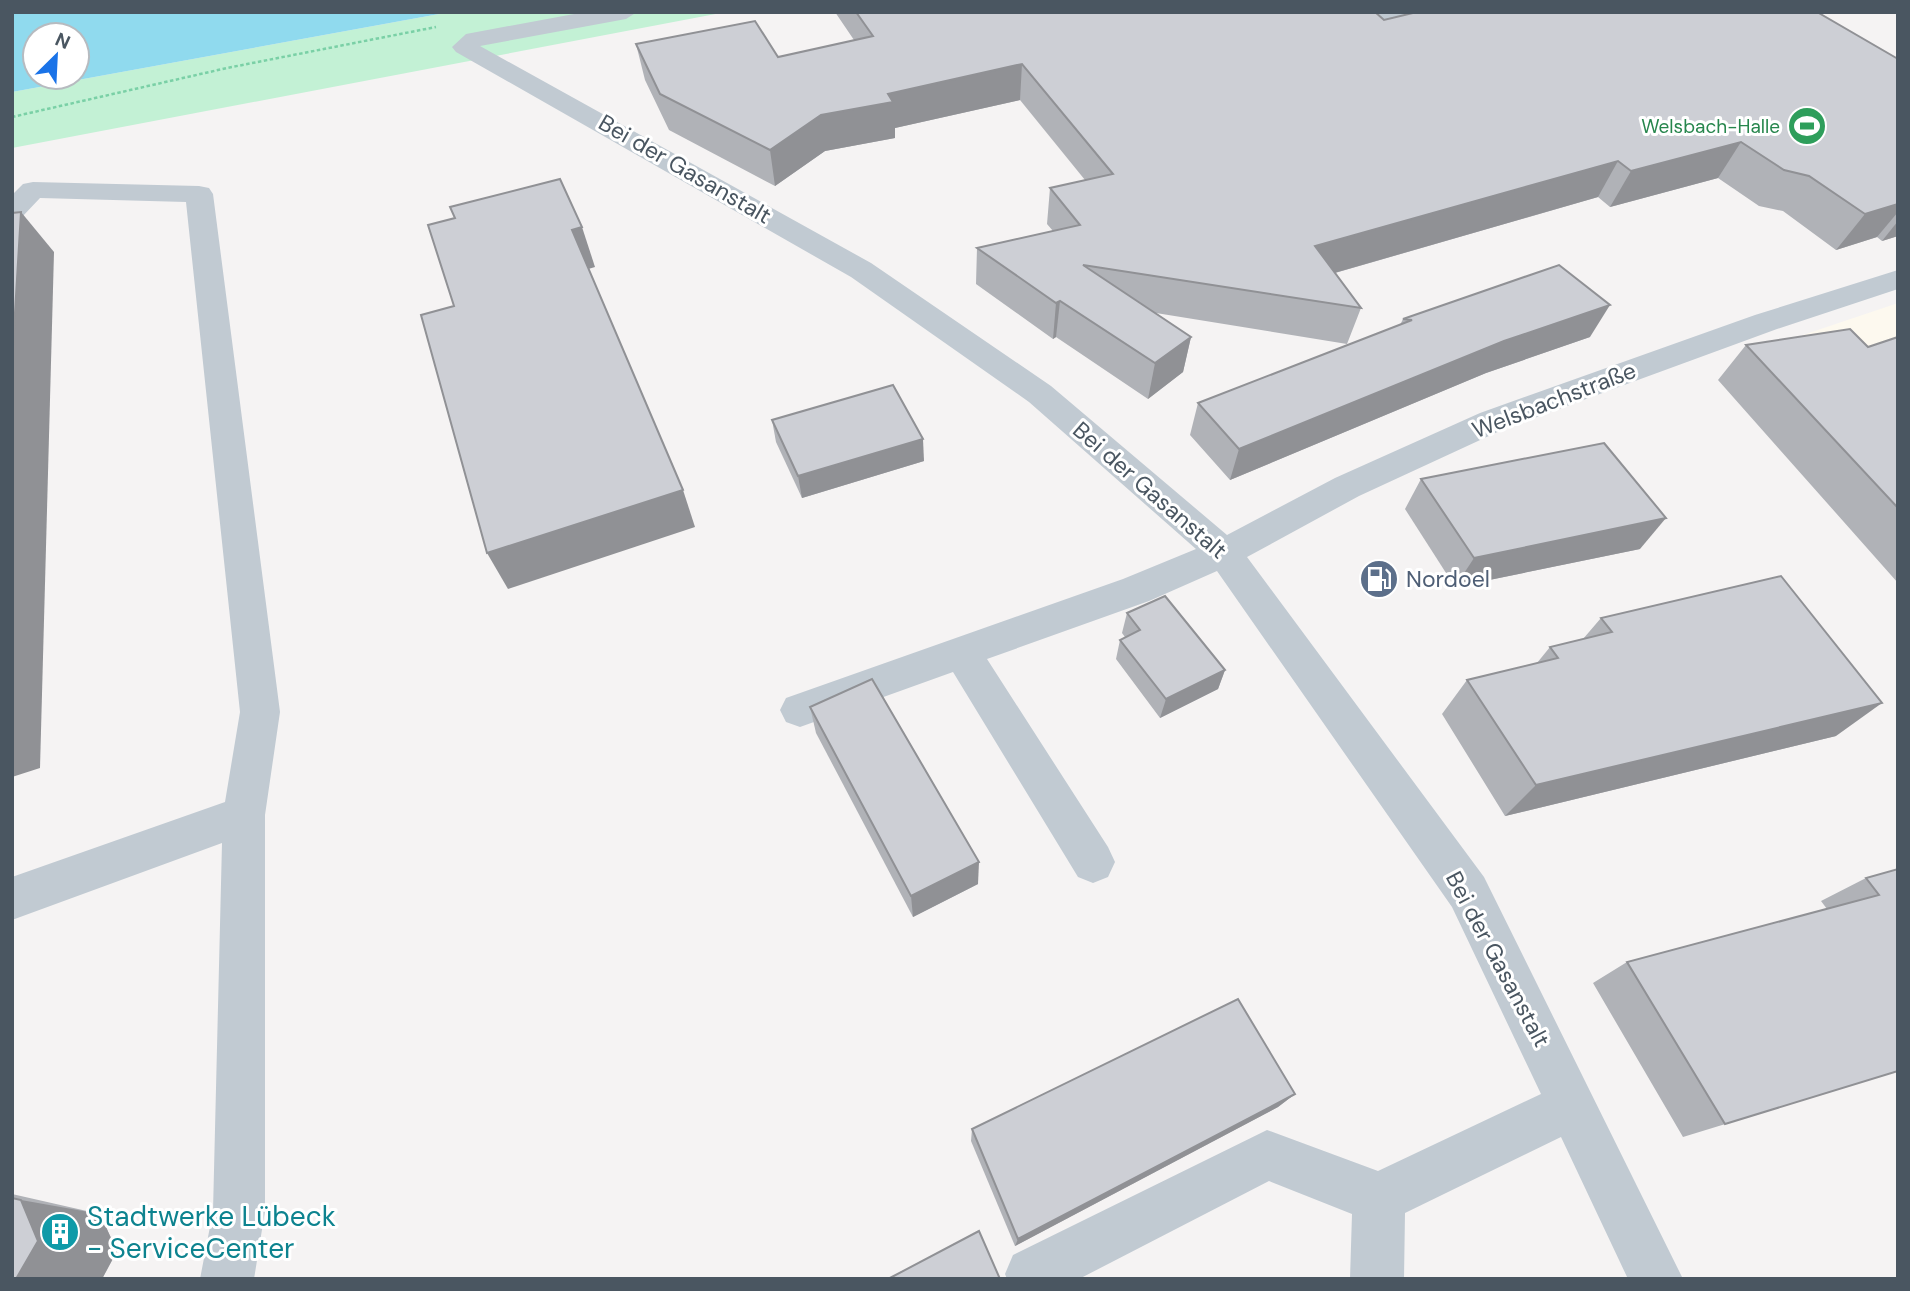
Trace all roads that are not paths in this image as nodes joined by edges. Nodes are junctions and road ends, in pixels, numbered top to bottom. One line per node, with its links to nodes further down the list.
1 (626, 12): 6 (street, Bei der Gasanstalt)
2 (1399, 12): 3 (street)
3 (1339, 26)
4 (12, 211): 9 (street)
5 (1898, 279): 6 (street, Welsbachstraße)
6 (1224, 552): 7 (street, Welsbachstraße); 12 (street, Bei der Gasanstalt)
7 (961, 652): 8 (street, Welsbachstraße); 10 (street)
8 (800, 710)
9 (244, 815): 11 (street); 14 (street)
10 (1093, 862)
11 (12, 899)
12 (1572, 1105): 13 (street); 17 (street, Bei der Gasanstalt)
13 (1379, 1198): 15 (street); 16 (street)
14 (227, 1279)
15 (1034, 1279)
16 (1377, 1279)
17 (1656, 1279)

